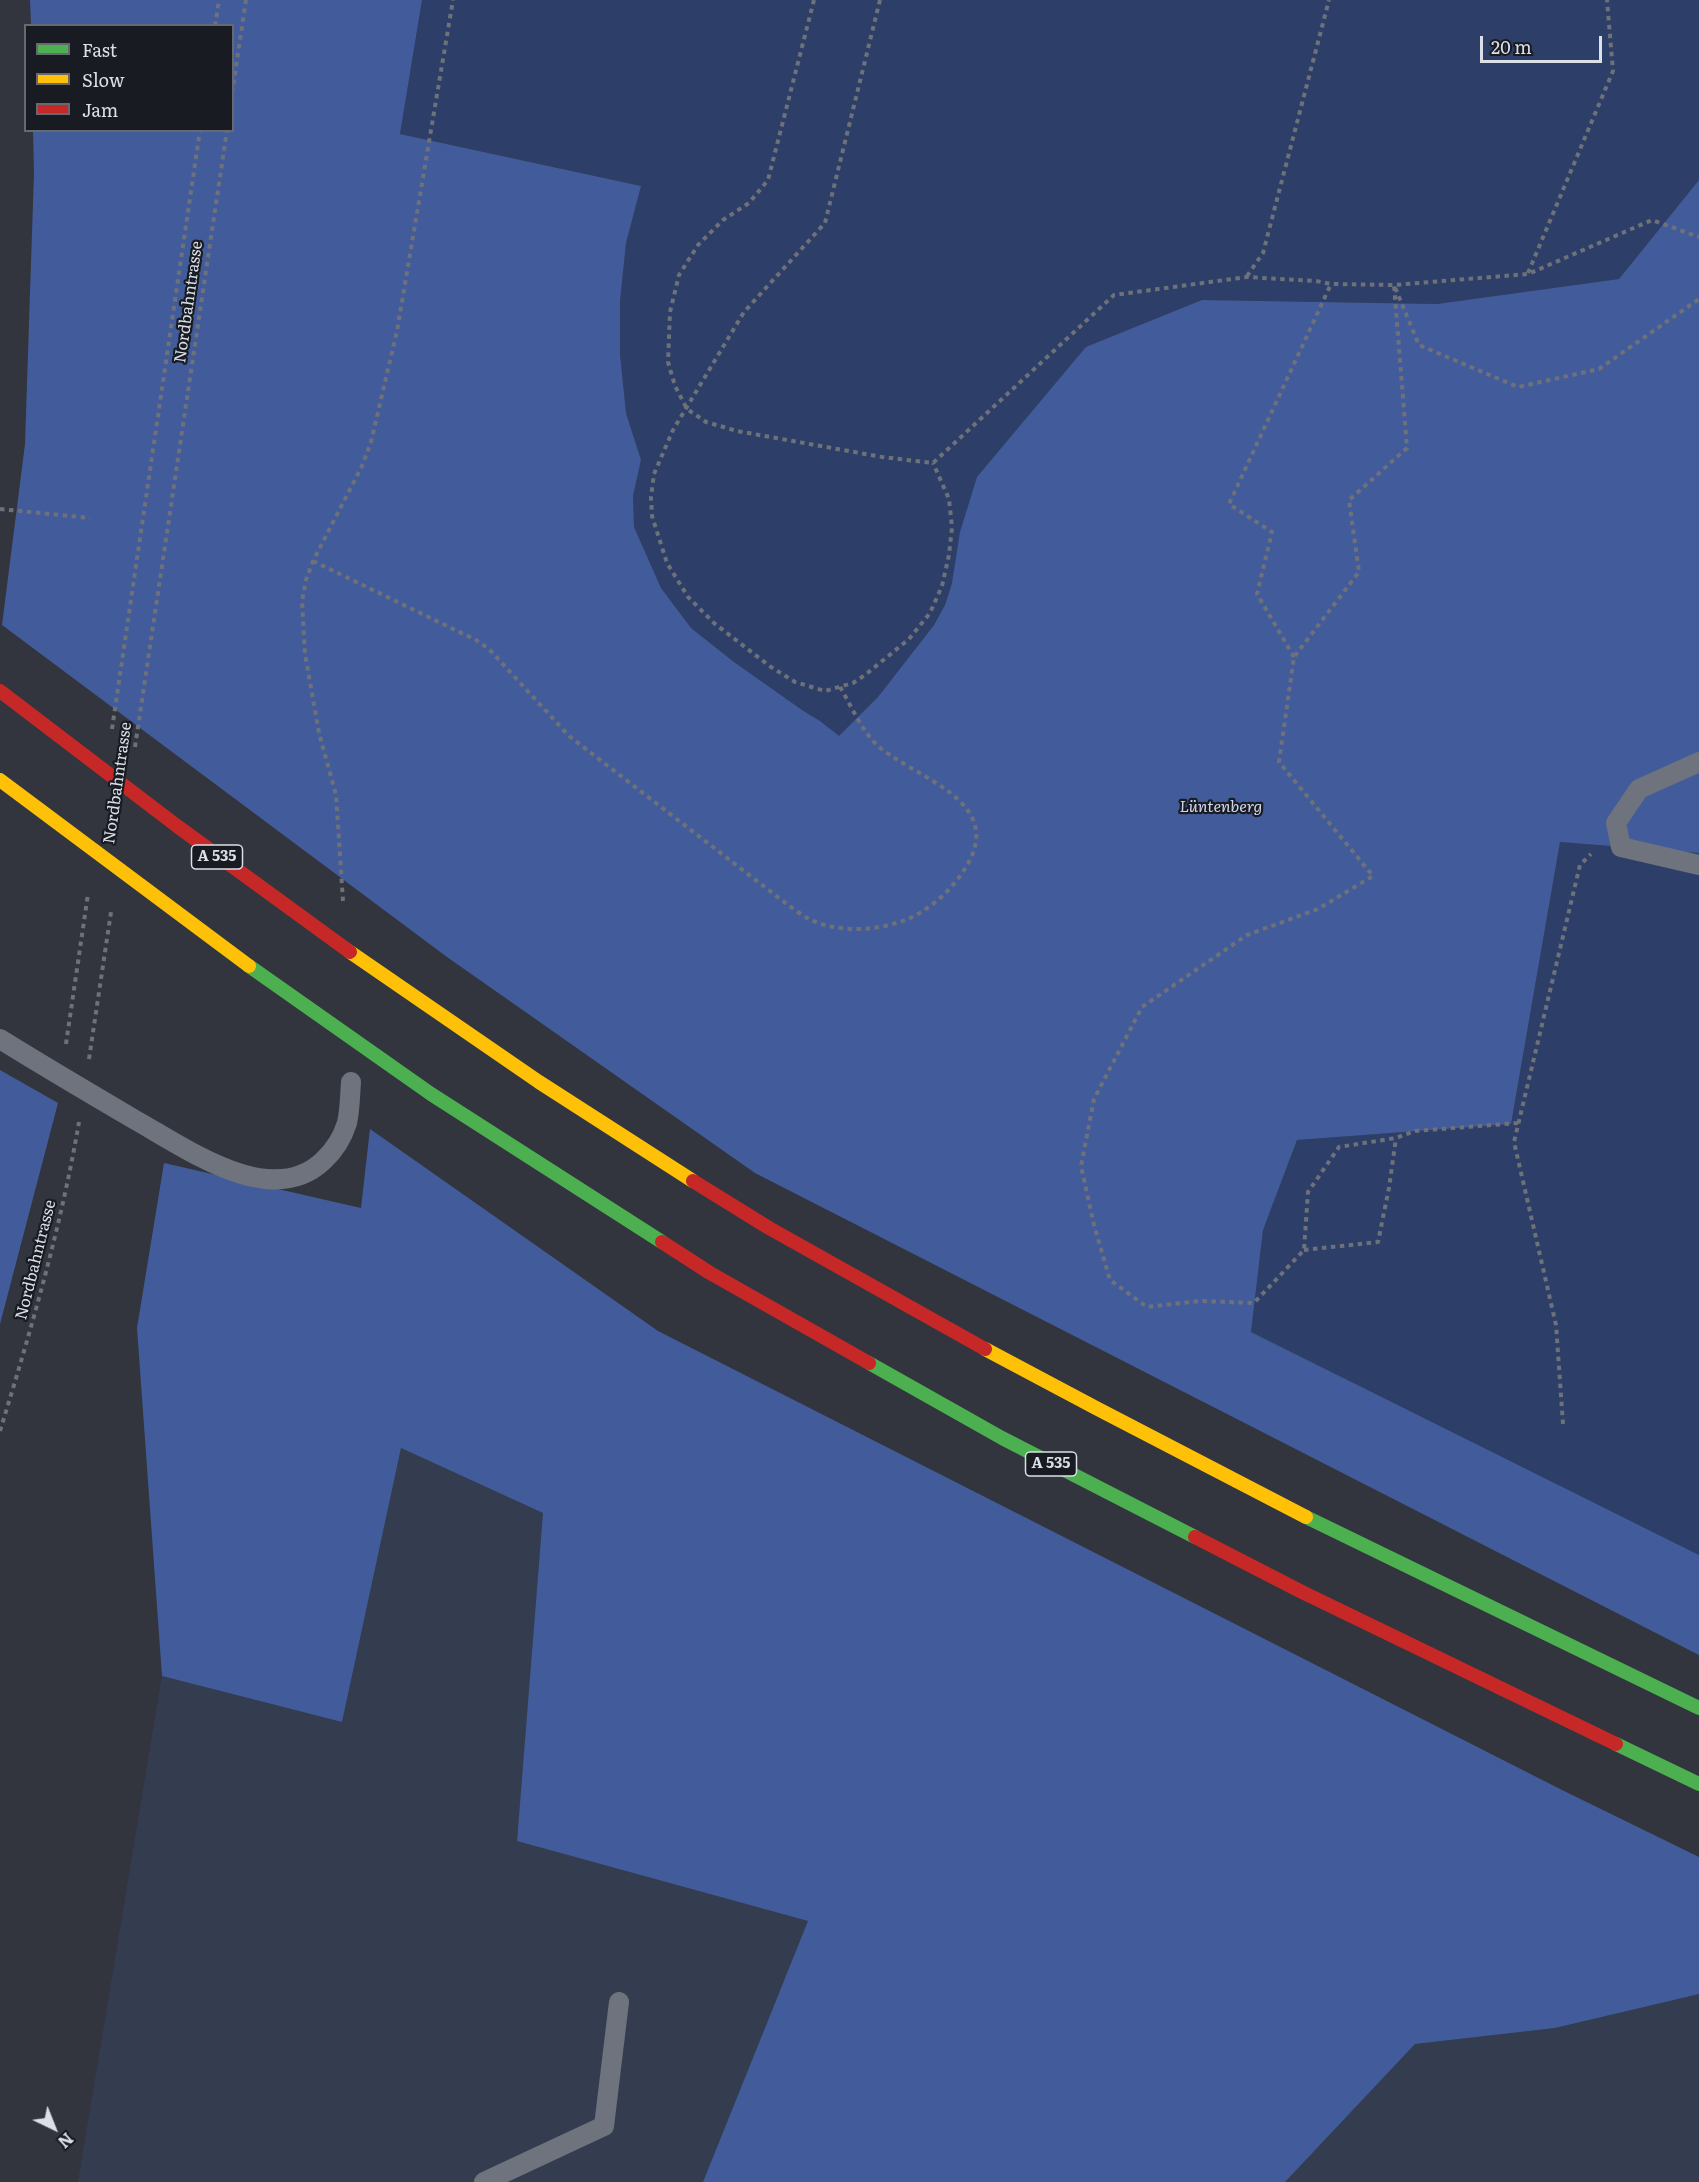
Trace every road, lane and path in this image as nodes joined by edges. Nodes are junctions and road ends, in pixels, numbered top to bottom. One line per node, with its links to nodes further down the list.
1 (219, 0): 8 (path)
2 (246, 0): 9 (path)
3 (453, 0): 22 (path)
4 (814, 0): 18 (path)
5 (880, 0): 18 (path)
6 (1329, 0): 14 (path)
7 (1607, 0): 13 (path)
8 (215, 24)
9 (234, 80)
10 (200, 132): 26 (path)
11 (227, 132): 27 (path, Nordbahntrasse)
12 (1699, 237): 13 (path)
13 (1528, 274): 16 (path)
14 (1247, 277): 15 (path); 19 (path)
15 (1331, 284): 16 (path); 23 (path)
16 (1394, 285): 17 (path); 23 (path)
17 (1699, 299)
18 (687, 409): 19 (path); 24 (path)
19 (933, 463): 24 (path)
20 (0, 509): 21 (path)
21 (90, 518)
22 (313, 561): 24 (path); 34 (path)
23 (1294, 657): 41 (path)
24 (840, 687)
25 (0, 691): 44 (highway, A 535)
26 (111, 735)
27 (134, 758)
28 (1699, 762): 30 (lane)
29 (0, 780): 45 (highway, A 535)
30 (1620, 847): 31 (lane); 39 (path)
31 (1699, 865)
32 (89, 888): 36 (path)
33 (112, 900): 38 (path, Nordbahntrasse)
34 (344, 908)
35 (0, 1039): 36 (lane)
36 (61, 1077): 38 (lane)
37 (351, 1082): 38 (lane)
38 (84, 1090): 43 (path, Nordbahntrasse)
39 (1518, 1123): 40 (path); 42 (path)
40 (1396, 1138): 41 (path); 41 (path)
41 (1304, 1250)
42 (1563, 1424)
43 (0, 1431)
44 (1699, 1708)
45 (1699, 1784)
46 (619, 2002): 47 (lane)
47 (484, 2182)

